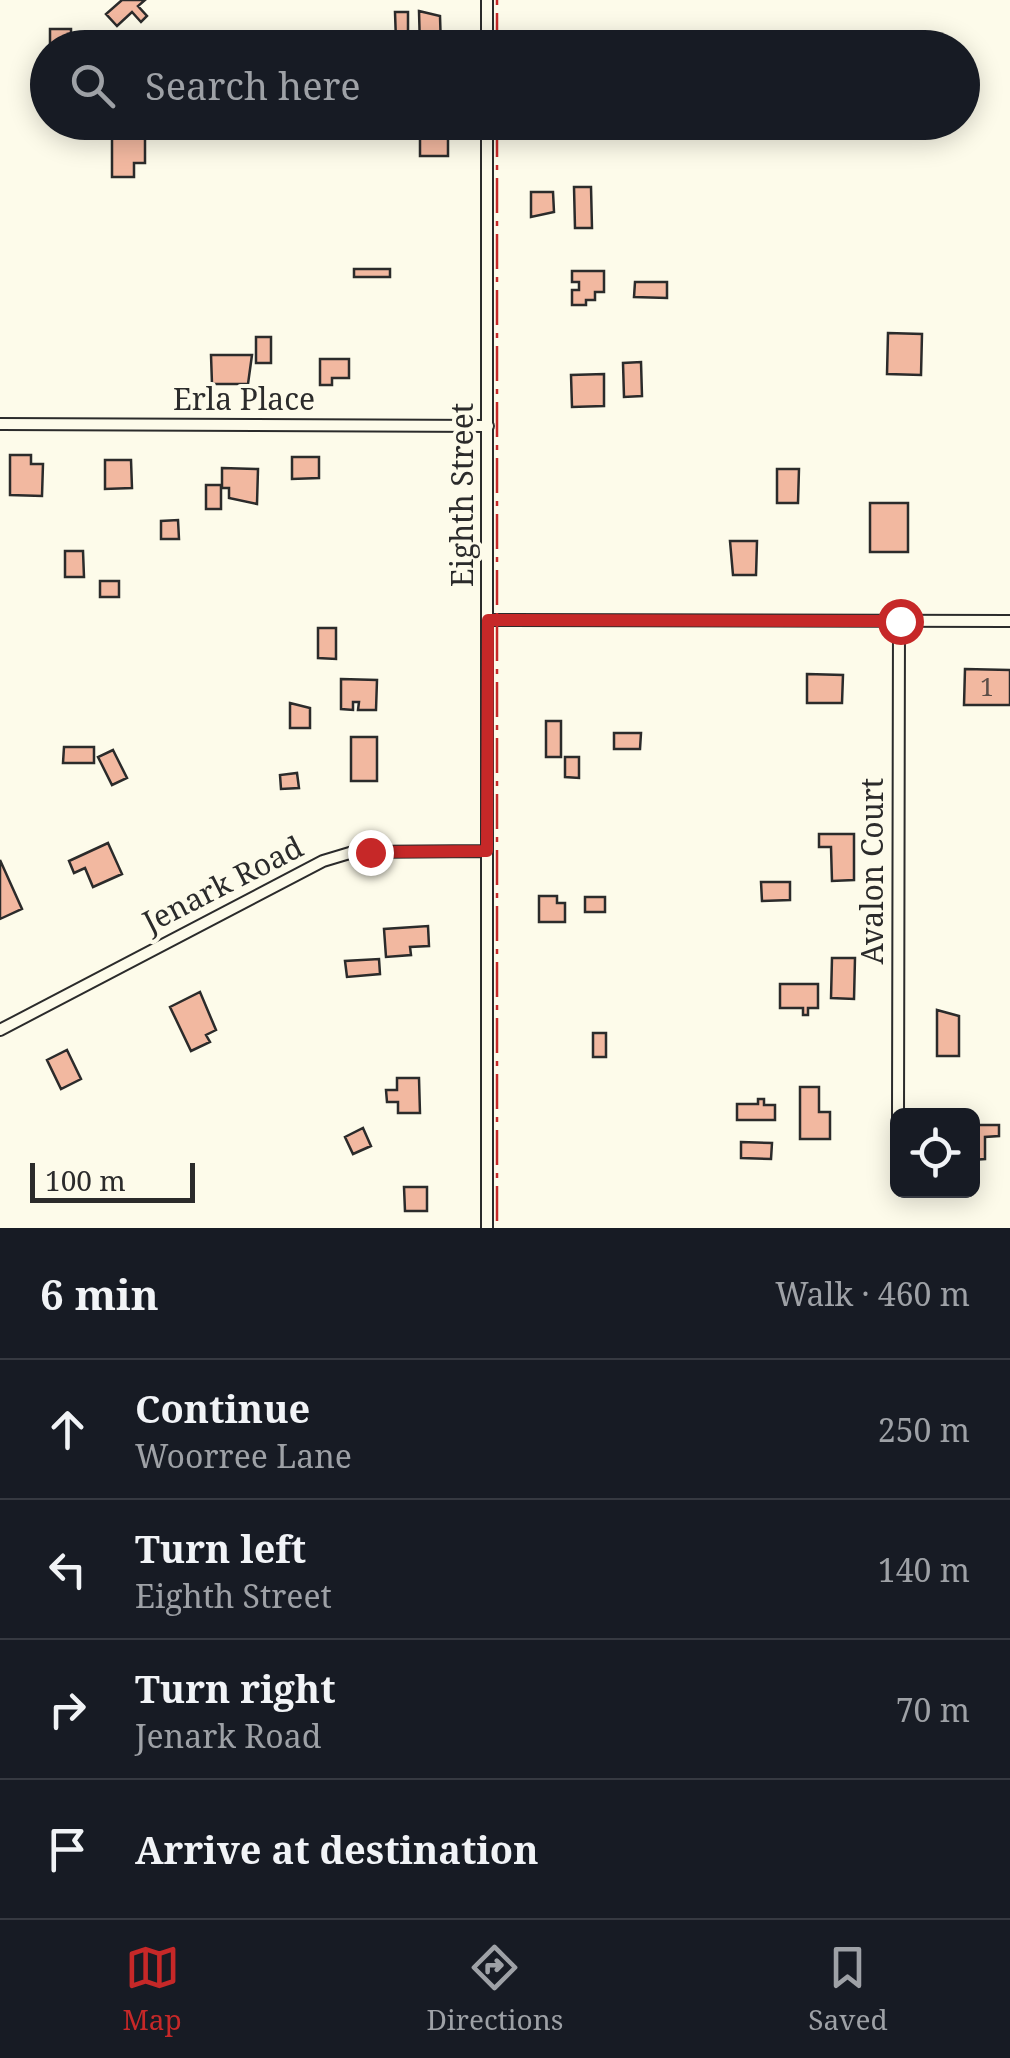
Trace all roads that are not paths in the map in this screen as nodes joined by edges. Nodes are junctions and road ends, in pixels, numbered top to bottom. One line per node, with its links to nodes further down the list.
1 (488, 0): 2 (street)
2 (488, 30)
3 (488, 140): 5 (street, Eighth Street)
4 (0, 424): 5 (street, Erla Place)
5 (488, 426): 6 (street, Eighth Street)
6 (488, 620): 7 (street); 9 (street, Eighth Street)
7 (900, 621): 8 (street); 11 (street, Avalon Court)
8 (1010, 621)
9 (487, 851): 10 (street, Jenark Road); 12 (street, Eighth Street)
10 (0, 1030)
11 (898, 1108)
12 (487, 1228)

